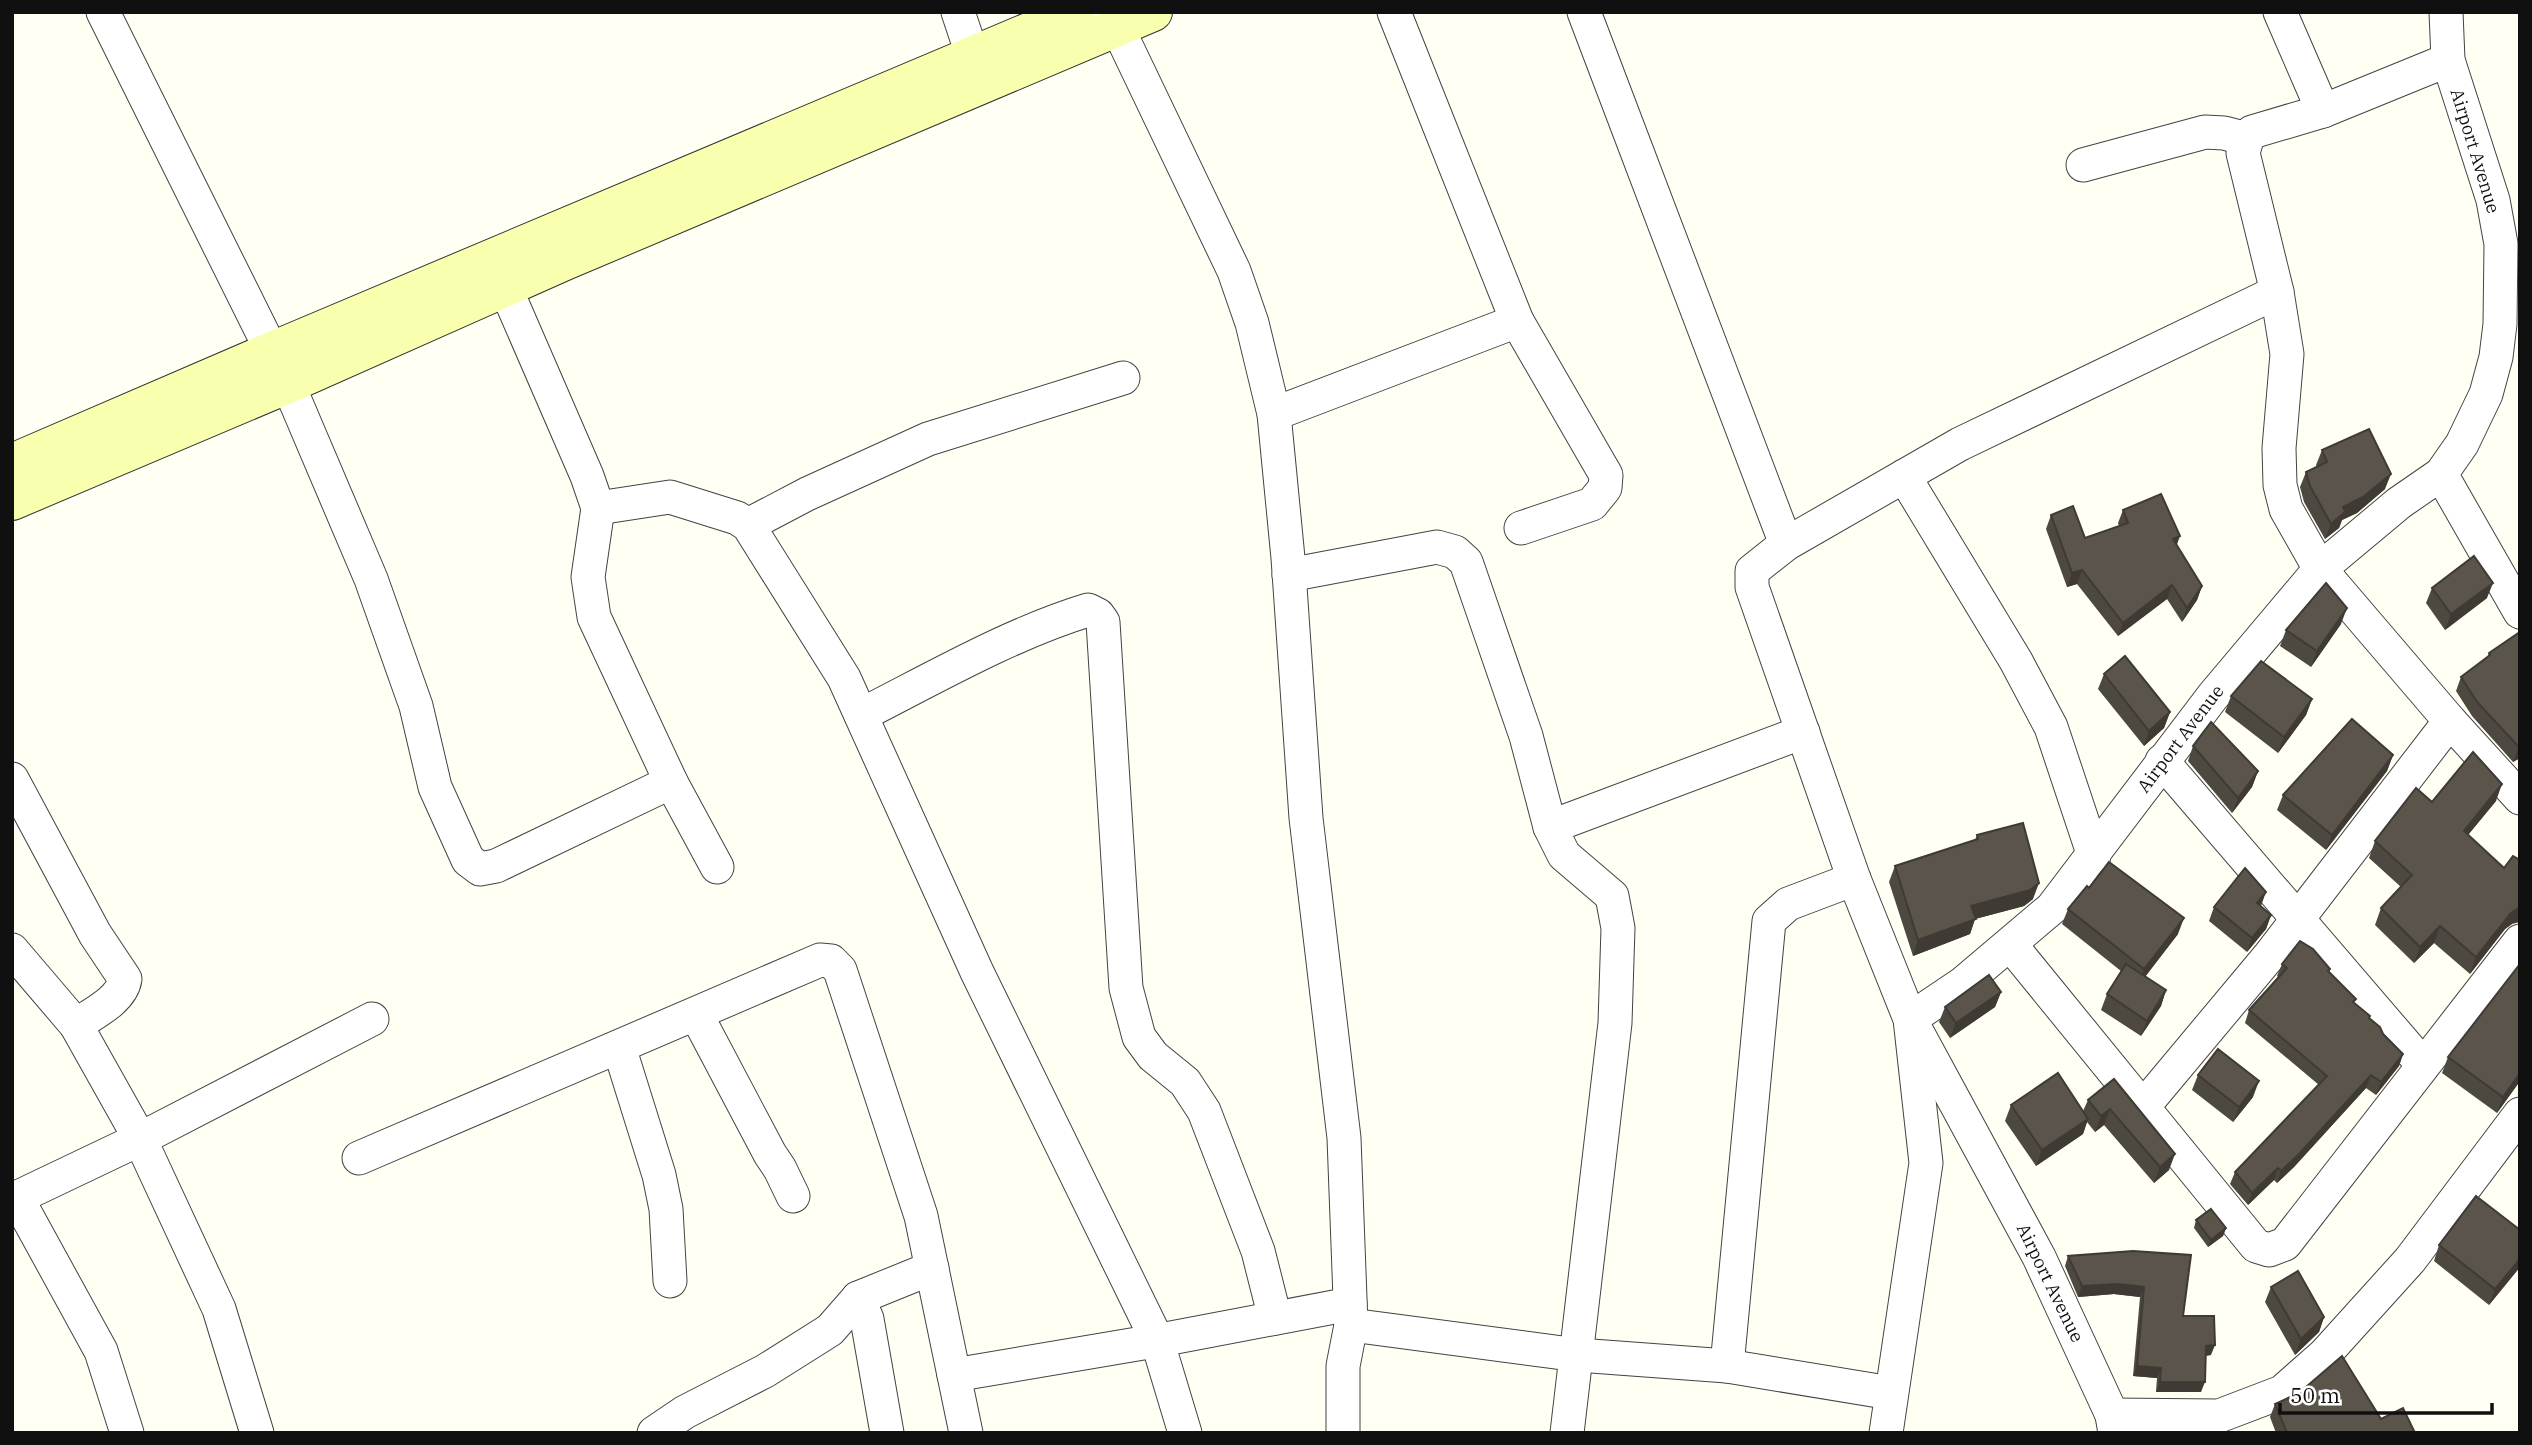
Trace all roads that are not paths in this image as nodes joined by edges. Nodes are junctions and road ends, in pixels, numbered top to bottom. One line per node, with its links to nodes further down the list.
1 (103, 12): 18 (street)
2 (958, 12): 11 (street)
3 (1076, 12): 11 (main road)
4 (1153, 12): 9 (main road)
5 (1394, 12): 17 (street)
6 (1584, 12): 28 (street)
7 (2280, 12): 12 (street)
8 (2446, 12): 10 (street, Airport Avenue)
9 (1113, 20): 11 (main road); 20 (street)
10 (2448, 60): 12 (street); 22 (street, Airport Avenue)
11 (978, 70): 15 (main road); 18 (main road)
12 (2323, 111): 13 (street)
13 (2247, 139): 14 (street); 16 (street)
14 (2083, 165)
15 (505, 288): 18 (main road); 25 (street)
16 (2277, 292): 23 (street); 29 (street)
17 (1517, 321): 20 (street); 27 (street)
18 (280, 368): 21 (main road); 24 (main road); 37 (street)
19 (1124, 378): 26 (street)
20 (1273, 414): 30 (street)
21 (15, 457)
22 (2441, 474): 29 (street, Airport Avenue); 31 (street)
23 (1905, 476): 28 (street); 40 (street)
24 (12, 501)
25 (598, 508): 26 (street); 37 (street)
26 (748, 525): 32 (street)
27 (1521, 528)
28 (1786, 544): 34 (street)
29 (2320, 569): 33 (street); 35 (street, Airport Avenue)
30 (1289, 575): 39 (street); 62 (street)
31 (2520, 612)
32 (861, 715): 63 (street); 64 (street)
33 (2450, 721): 38 (street); 43 (street)
34 (1803, 732): 39 (street); 42 (street)
35 (2162, 761): 40 (street, Airport Avenue); 43 (street)
36 (12, 779): 50 (street)
37 (671, 782): 41 (street)
38 (2520, 798)
39 (1550, 827): 65 (street)
40 (2094, 856): 45 (street, Airport Avenue)
41 (717, 867)
42 (1854, 879): 49 (street); 66 (street)
43 (2298, 919): 52 (street); 53 (street)
44 (2520, 941): 52 (street)
45 (2010, 944): 49 (street, Airport Avenue); 53 (street)
46 (12, 950): 50 (street)
47 (696, 1014): 51 (street); 57 (street); 59 (street)
48 (372, 1019): 55 (street)
49 (1910, 1019): 68 (street); 69 (street, Airport Avenue)
50 (76, 1025): 55 (street)
51 (619, 1046): 56 (street); 60 (street)
52 (2423, 1065): 53 (street)
53 (2143, 1107)
54 (2520, 1114): 69 (street)
55 (140, 1139): 58 (street); 71 (street)
56 (359, 1158)
57 (793, 1196)
58 (14, 1199): 70 (street)
59 (932, 1268): 61 (street); 67 (street)
60 (670, 1281)
61 (858, 1298): 72 (street); 73 (street)
62 (1351, 1314): 63 (street); 65 (street); 76 (street)
63 (1275, 1318): 64 (street)
64 (1157, 1340): 67 (street); 75 (street)
65 (1578, 1354): 66 (street); 77 (street)
66 (1727, 1366): 68 (street)
67 (954, 1375): 74 (street)
68 (1891, 1393): 78 (street)
69 (2114, 1424)
70 (127, 1433)
71 (257, 1433)
72 (654, 1433)
73 (887, 1433)
74 (967, 1433)
75 (1185, 1433)
76 (1343, 1433)
77 (1567, 1433)
78 (1886, 1433)

